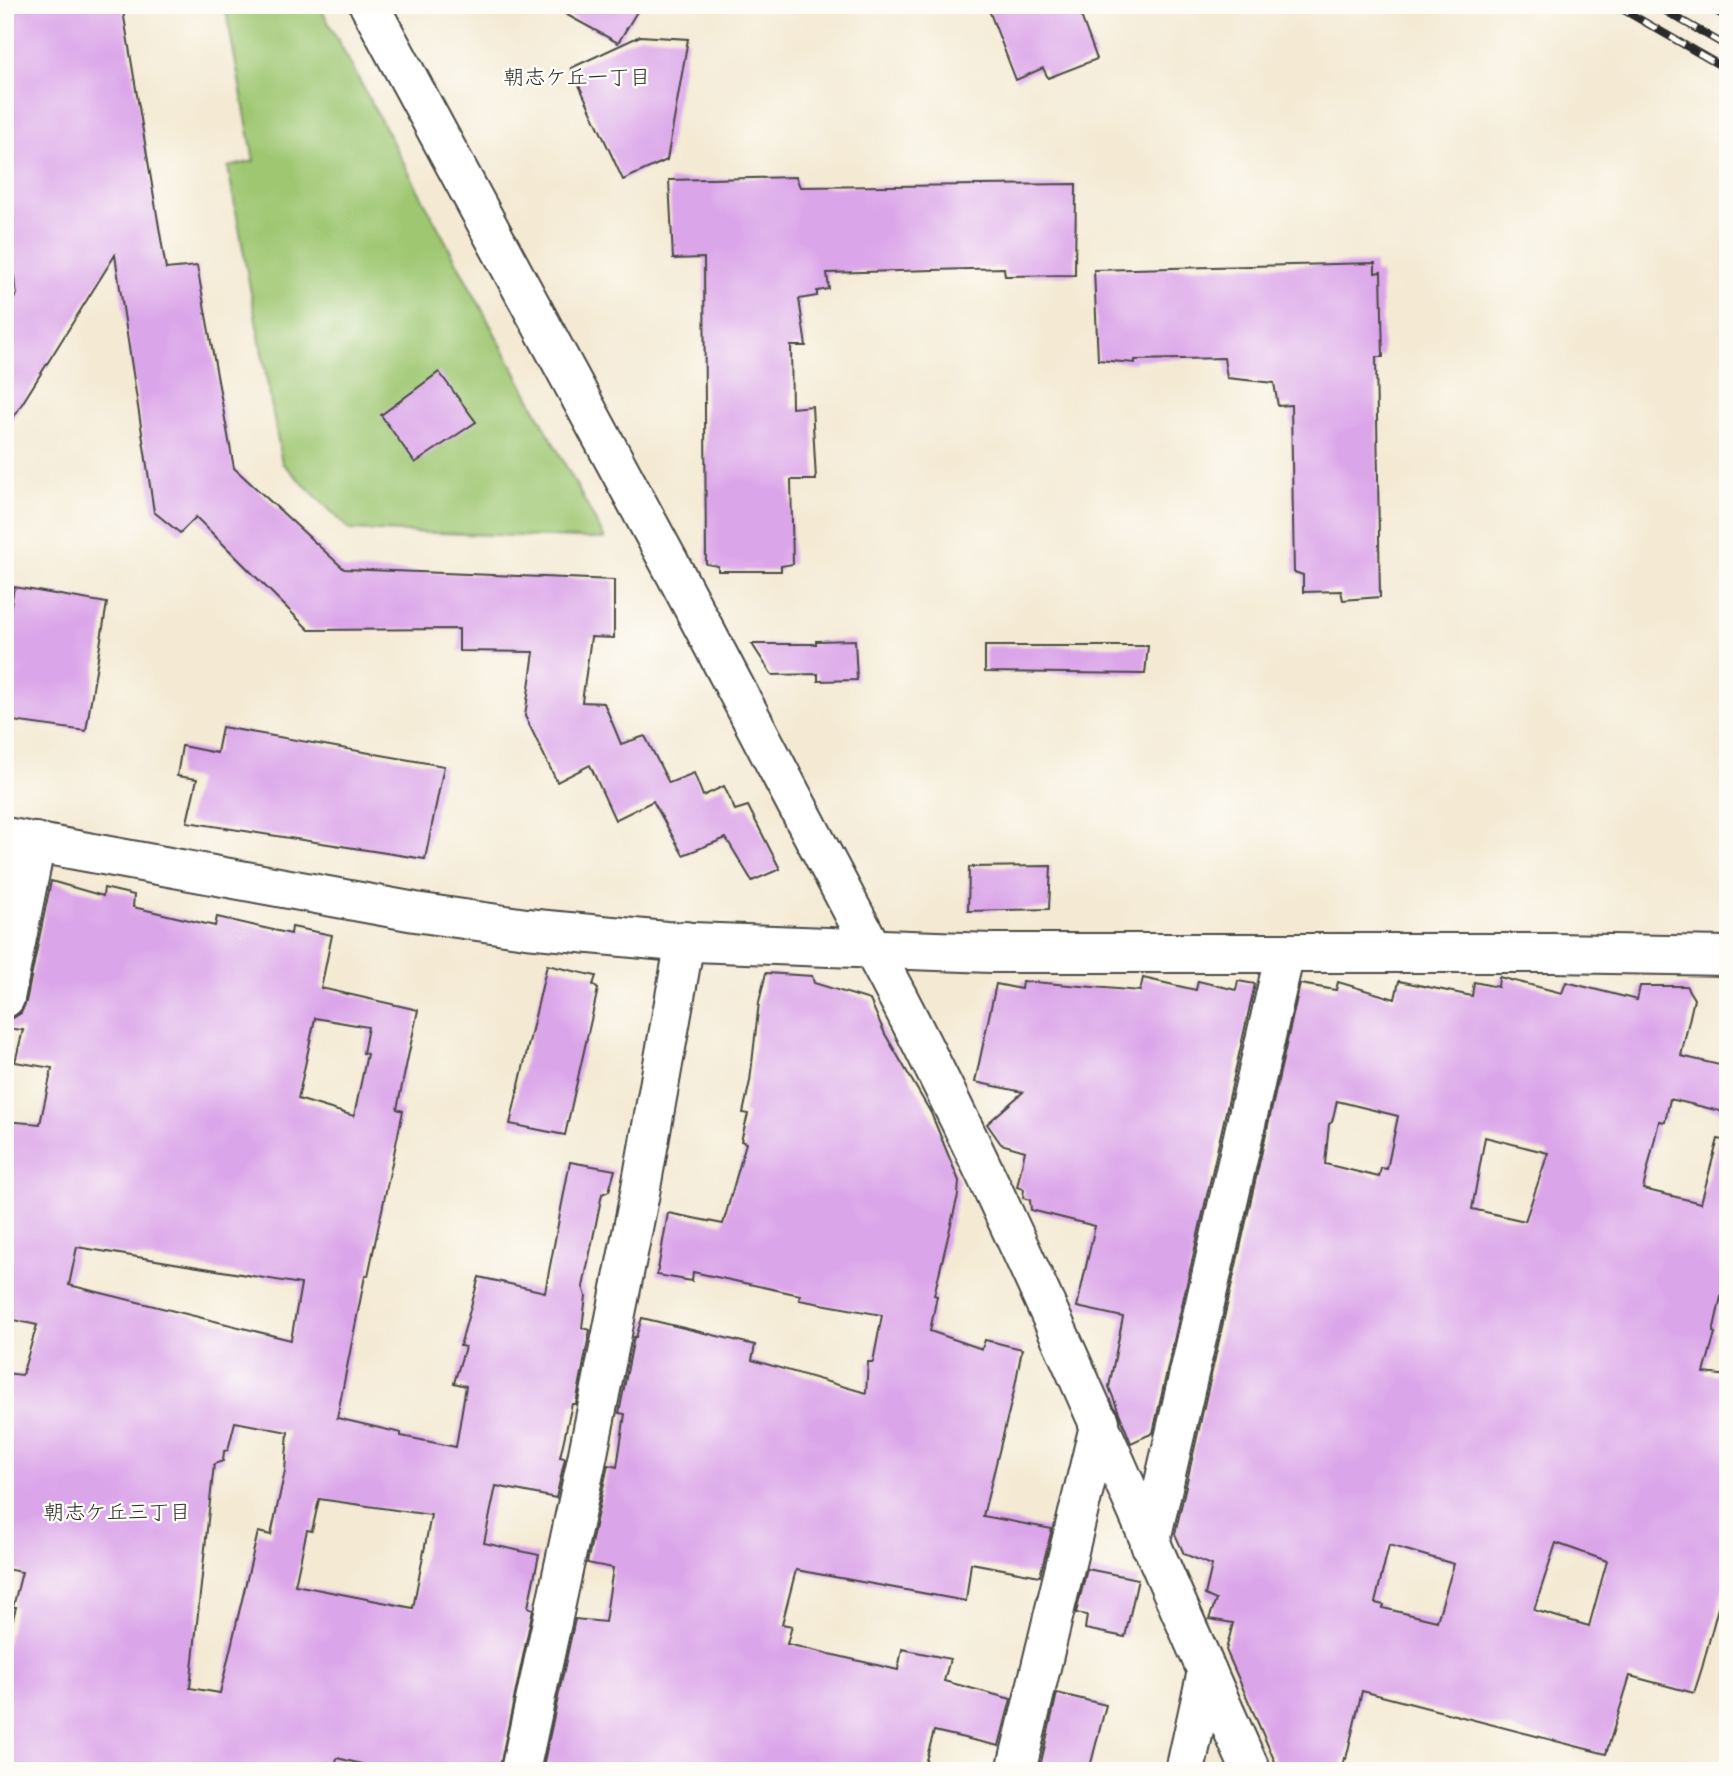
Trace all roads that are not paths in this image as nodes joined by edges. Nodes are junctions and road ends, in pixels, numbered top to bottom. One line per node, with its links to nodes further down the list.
1 (369, 5): 4 (street)
2 (21, 839): 3 (street); 7 (street)
3 (685, 941): 4 (street); 11 (street)
4 (873, 950): 5 (street); 8 (street)
5 (1285, 953): 6 (street); 9 (street)
6 (1728, 957)
7 (5, 998)
8 (1100, 1422): 9 (street); 12 (street)
9 (1150, 1544): 10 (street)
10 (1207, 1671): 13 (street); 14 (street)
11 (520, 1771)
12 (1016, 1771)
13 (1185, 1771)
14 (1251, 1771)

